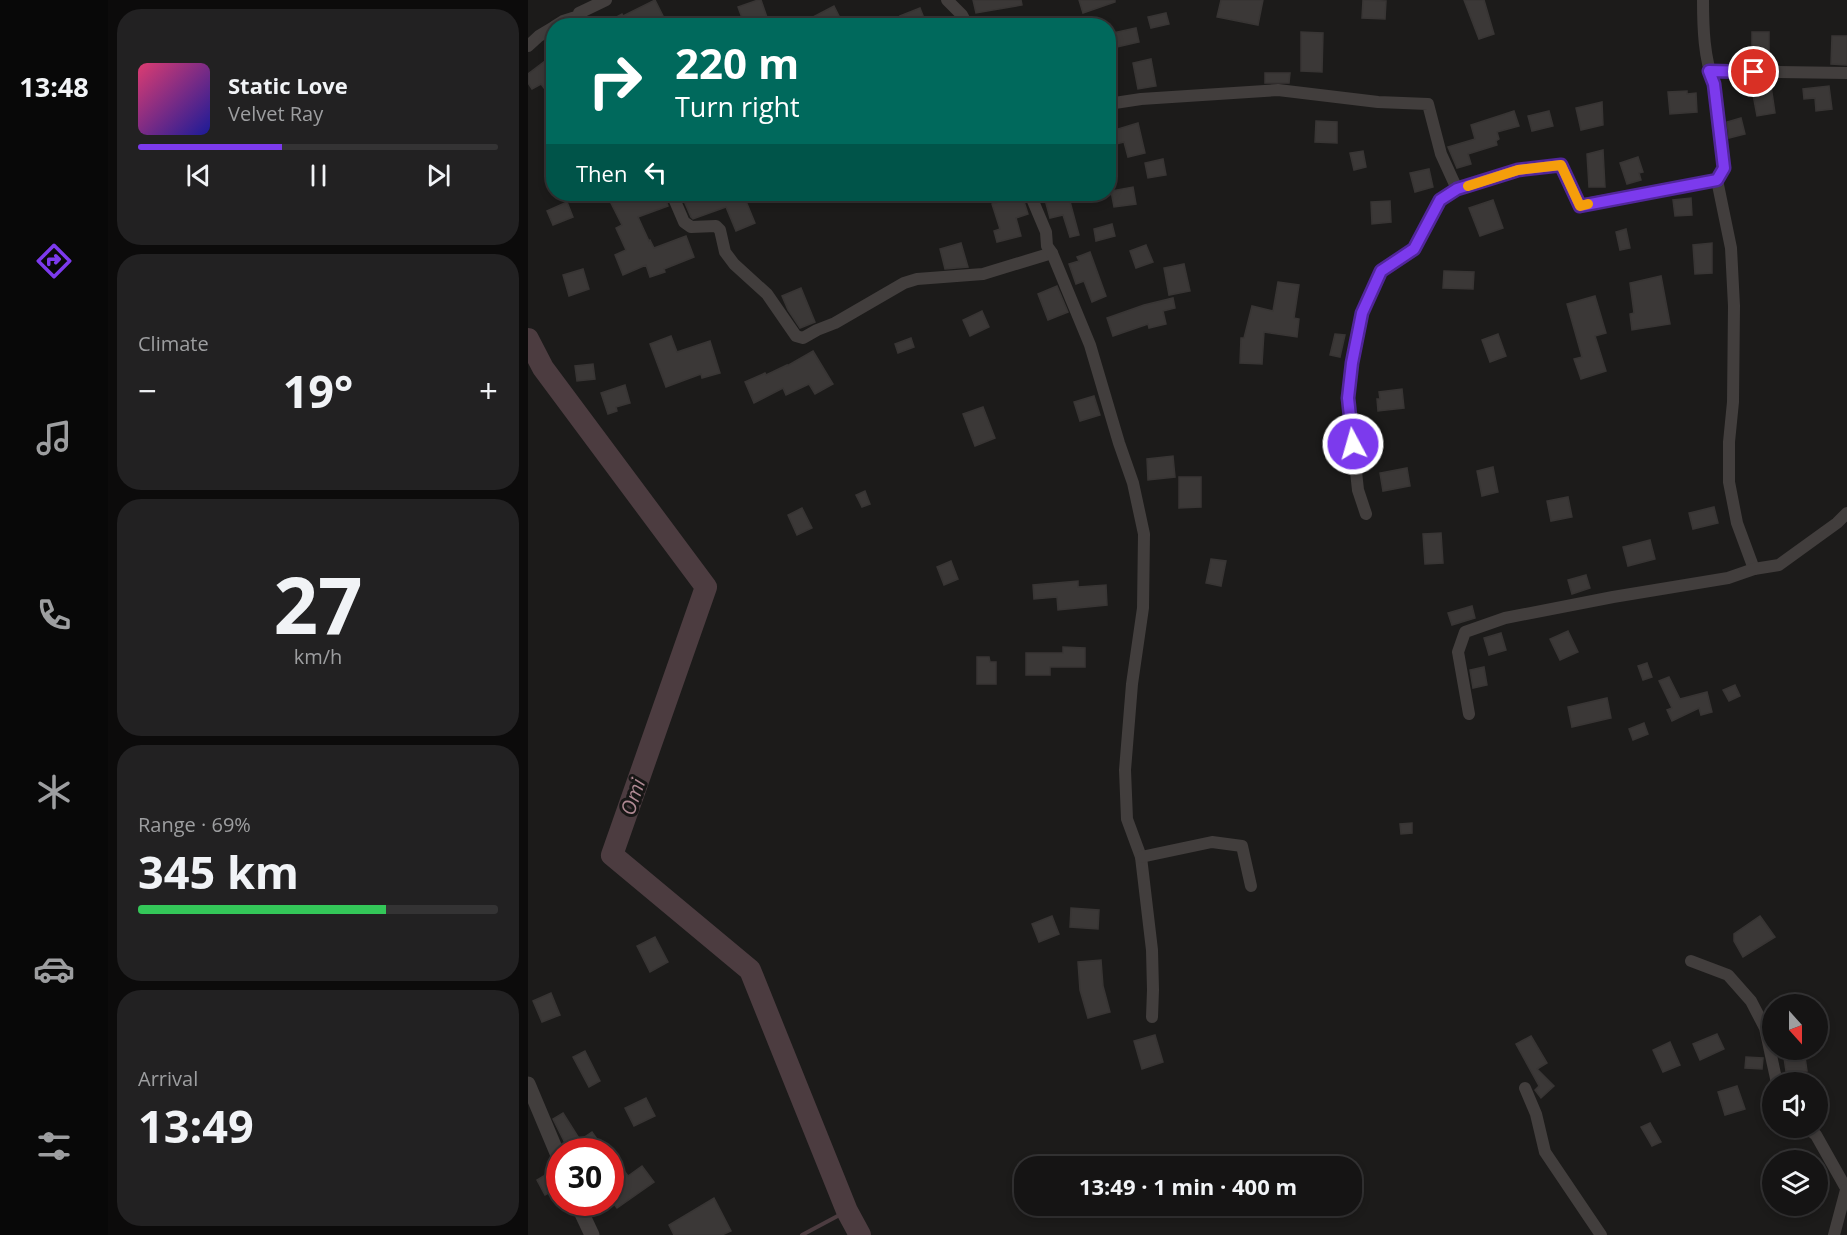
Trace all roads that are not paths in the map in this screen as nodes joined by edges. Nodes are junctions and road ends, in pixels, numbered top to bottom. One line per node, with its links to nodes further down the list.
1 (580, 0): 5 (street)
2 (606, 0): 5 (street)
3 (947, 0): 6 (street)
4 (1703, 0): 9 (street)
5 (581, 18)
6 (964, 18)
7 (546, 31): 8 (street)
8 (528, 46)
9 (1709, 71): 10 (street); 12 (street)
10 (1847, 73)
11 (1116, 103): 13 (street)
12 (1717, 180): 13 (street); 19 (street)
13 (1457, 189): 18 (street)
14 (675, 201): 16 (street)
15 (1033, 201): 16 (street)
16 (1052, 253): 21 (street)
17 (1847, 513): 19 (street)
18 (1366, 514)
19 (1754, 569): 20 (street)
20 (1469, 714)
21 (1141, 857): 22 (street); 24 (street)
22 (1251, 886)
23 (1690, 961): 25 (street)
24 (1152, 1017)
25 (1775, 1072)
26 (528, 1084): 28 (street)
27 (1525, 1088): 33 (street)
28 (551, 1138)
29 (1818, 1138): 30 (street)
30 (1847, 1190): 34 (street)
31 (583, 1216): 32 (street)
32 (592, 1235)
33 (1601, 1235)
34 (1834, 1235)

